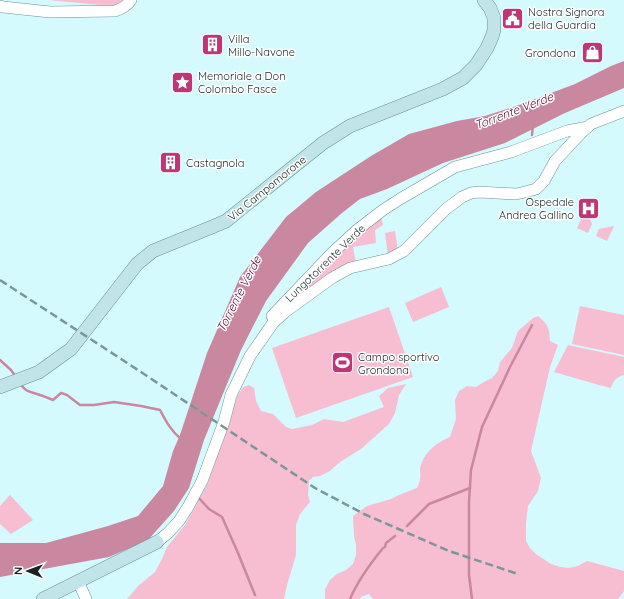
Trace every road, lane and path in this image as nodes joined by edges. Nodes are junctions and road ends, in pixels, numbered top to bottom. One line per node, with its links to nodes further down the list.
1 (131, 0): 3 (street)
2 (484, 0): 7 (main road, Via Campomorone)
3 (0, 6)
4 (624, 112): 5 (street)
5 (587, 128): 6 (street, Lungotorrente Verde); 6 (street)
6 (253, 350): 8 (street)
7 (0, 387)
8 (157, 542): 9 (main road)
9 (78, 581): 10 (main road); 11 (street)
10 (43, 599)
11 (86, 599)

